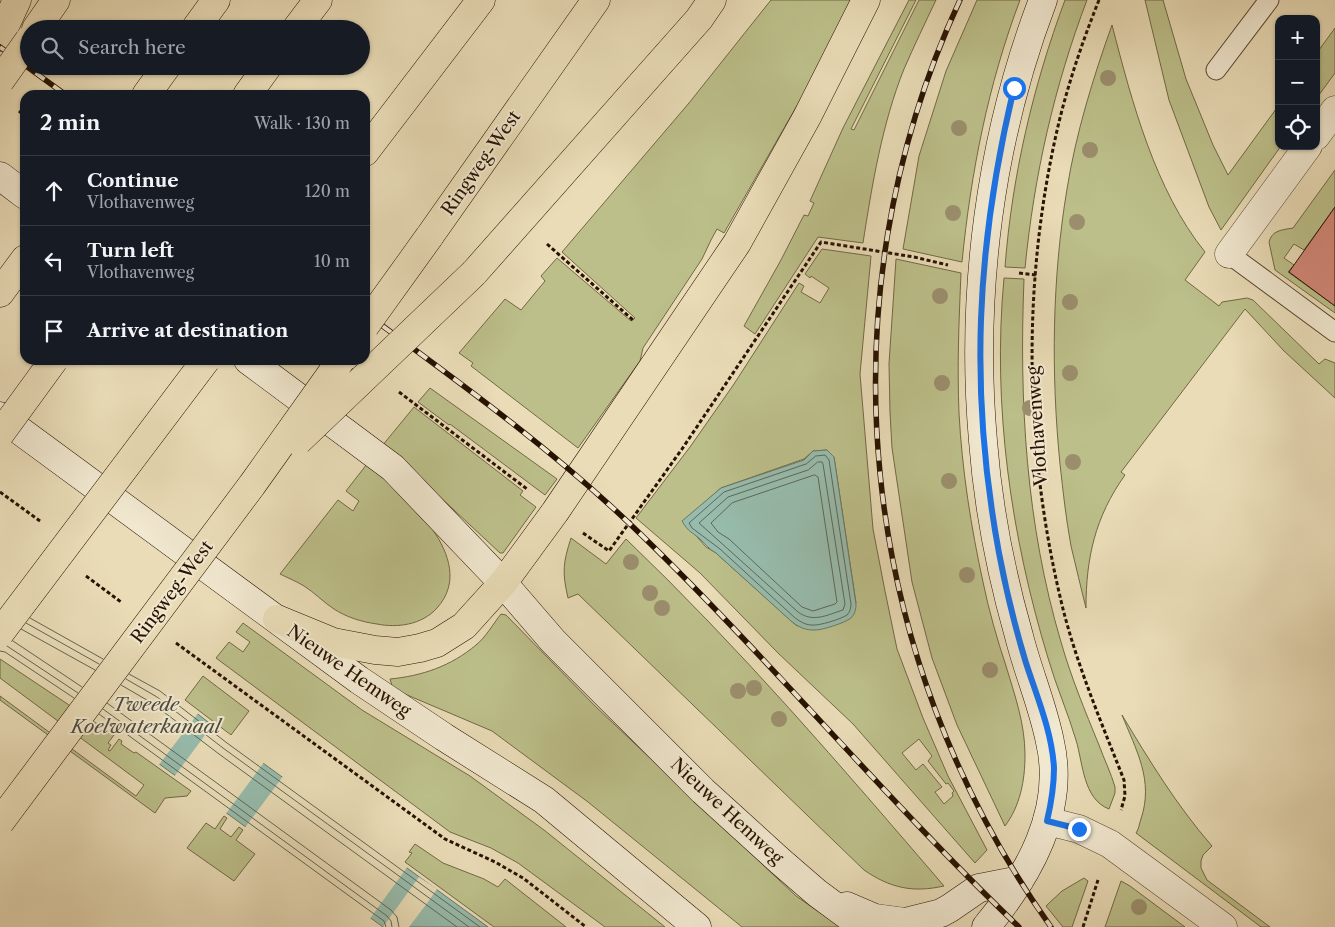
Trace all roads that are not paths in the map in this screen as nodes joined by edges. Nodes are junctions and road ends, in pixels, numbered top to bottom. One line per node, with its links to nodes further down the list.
1 (17, 0): 16 (highway)
2 (56, 0): 12 (highway)
3 (202, 0): 13 (highway)
4 (216, 0): 14 (highway)
5 (318, 0): 15 (highway)
6 (482, 0): 24 (highway)
7 (596, 0): 31 (highway, Ringweg-West, bridge)
8 (712, 0): 39 (highway, bridge)
9 (866, 0): 40 (highway)
10 (1043, 0): 43 (main road)
11 (1269, 0): 18 (lane)
12 (42, 20)
13 (191, 20)
14 (202, 20)
15 (303, 20)
16 (0, 37)
17 (20, 53): 20 (highway, bridge)
18 (1216, 70)
19 (261, 75): 21 (highway)
20 (0, 81)
21 (251, 90)
22 (1335, 110): 23 (main road)
23 (1320, 131)
24 (370, 146)
25 (1305, 150): 28 (main road)
26 (0, 176): 27 (main road)
27 (20, 190)
28 (1229, 254): 32 (lane)
29 (20, 267): 30 (highway)
30 (0, 293)
31 (370, 319)
32 (1335, 332)
33 (50, 365): 38 (highway, bridge)
34 (202, 365): 42 (highway, bridge)
35 (255, 365): 40 (main road, Nieuwe Hemweg)
36 (337, 365): 39 (highway, Ringweg-West, bridge)
37 (0, 416): 41 (main road, Nieuwe Hemweg)
38 (0, 434)
39 (252, 485): 44 (highway, Ringweg-West, bridge)
40 (503, 583): 41 (highway); 46 (main road, Nieuwe Hemweg)
41 (277, 619): 47 (main road, Nieuwe Hemweg)
42 (0, 633)
43 (1047, 821): 45 (main road); 50 (main road)
44 (0, 822)
45 (1020, 880): 46 (main road); 49 (main road)
46 (818, 893): 48 (main road, Nieuwe Hemweg)
47 (697, 927)
48 (863, 927)
49 (986, 927)
50 (1223, 927)

